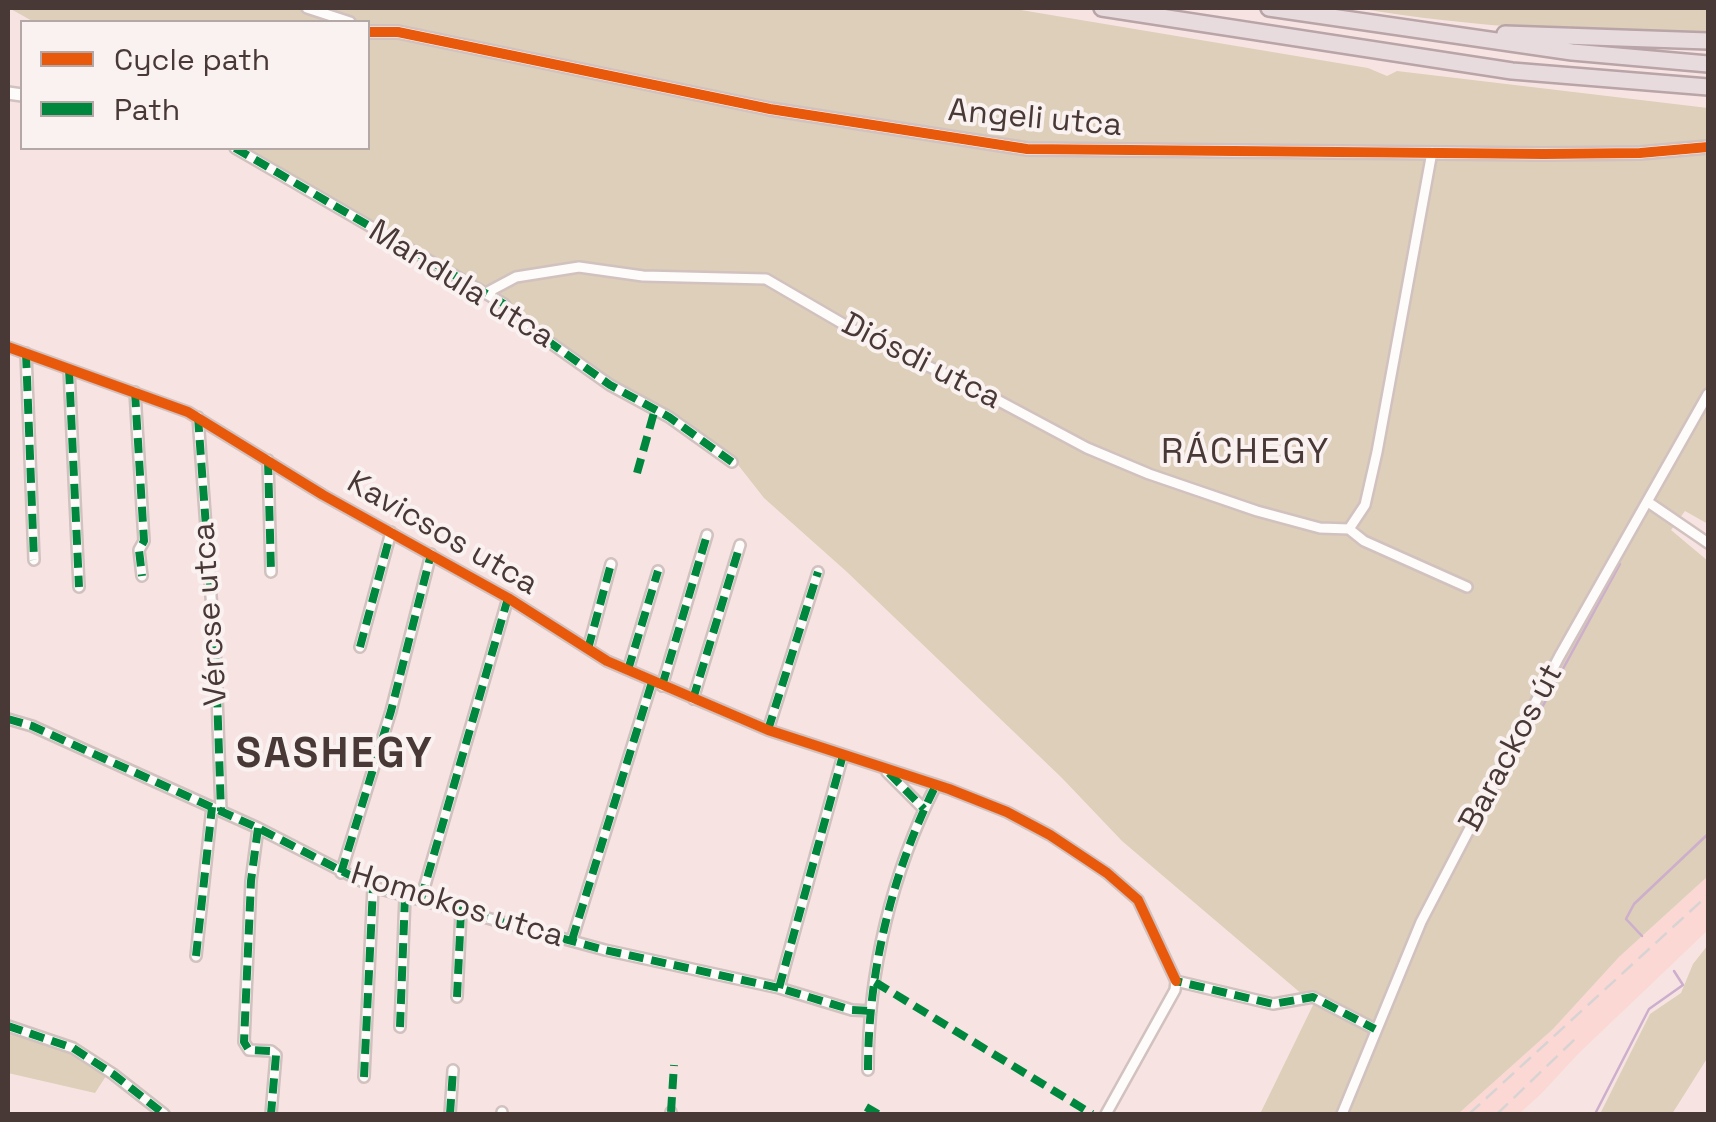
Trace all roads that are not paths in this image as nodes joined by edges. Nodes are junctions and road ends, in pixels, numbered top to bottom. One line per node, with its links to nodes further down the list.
1 (308, 8): 4 (street)
2 (1102, 8): 9 (highway)
3 (1269, 8): 6 (highway)
4 (344, 20)
5 (370, 32): 12 (street, Angeli utca)
6 (1462, 38): 7 (highway); 8 (highway)
7 (1708, 41)
8 (1708, 64)
9 (1708, 87)
10 (1708, 146): 12 (street, Angeli utca)
11 (237, 150): 13 (street, Mandula utca)
12 (1432, 152): 23 (street)
13 (486, 293): 21 (street, Mandula utca); 23 (street, Diósdi utca)
14 (8, 347): 15 (street, Kavicsos utca)
15 (26, 353): 16 (street, Kavicsos utca); 29 (street)
16 (69, 369): 17 (street, Kavicsos utca); 35 (street)
17 (136, 392): 19 (street, Kavicsos utca); 34 (street)
18 (1708, 394): 22 (street, Barackos út)
19 (198, 417): 20 (street, Kavicsos utca); 50 (street, Vércse utca)
20 (268, 460): 24 (street, Kavicsos utca); 32 (street)
21 (732, 462)
22 (1648, 502): 26 (street); 66 (street, Barackos út)
23 (1349, 529): 36 (street, Diósdi utca)
24 (390, 532): 28 (street, Kavicsos utca); 38 (street)
25 (707, 535): 41 (street)
26 (1708, 543)
27 (740, 545): 42 (street)
28 (431, 554): 37 (street, Kavicsos utca); 53 (street)
29 (34, 560)
30 (612, 564): 39 (street)
31 (658, 571): 40 (street)
32 (272, 572)
33 (818, 572): 44 (street)
34 (142, 576)
35 (79, 587)
36 (1467, 587)
37 (508, 598): 39 (street, Kavicsos utca); 56 (street)
38 (360, 648)
39 (588, 649): 40 (street, Kavicsos utca)
40 (628, 670): 41 (street, Kavicsos utca)
41 (657, 684): 42 (street, Kavicsos utca); 58 (street)
42 (694, 699): 44 (street, Kavicsos utca)
43 (8, 719): 50 (street, Homokos utca)
44 (768, 730): 45 (street, Kavicsos utca)
45 (844, 756): 46 (street, Kavicsos utca); 61 (street)
46 (886, 770): 47 (street, Kavicsos utca); 49 (street, Kavicsos utca)
47 (912, 778): 48 (street, Kavicsos utca); 49 (street)
48 (936, 784): 51 (street); 60 (street, Kavicsos utca)
49 (906, 791): 51 (street, Kavicsos utca)
50 (216, 809): 52 (street, Homokos utca); 59 (street, Vércse utca)
51 (924, 809): 63 (street)
52 (258, 828): 53 (street, Homokos utca); 71 (street)
53 (341, 873): 54 (street, Homokos utca)
54 (373, 887): 55 (street, Homokos utca); 69 (street)
55 (406, 896): 56 (street, Homokos utca); 65 (street)
56 (420, 899): 57 (street, Homokos utca)
57 (461, 912): 58 (street, Homokos utca); 62 (street)
58 (572, 940): 61 (street, Homokos utca)
59 (196, 956)
60 (1176, 981): 66 (street); 73 (street)
61 (779, 988): 63 (street, Homokos utca)
62 (458, 997)
63 (870, 1011): 68 (street)
64 (8, 1026): 70 (street)
65 (400, 1027)
66 (1375, 1030): 74 (street, Barackos út)
67 (453, 1070): 72 (street)
68 (868, 1070)
69 (364, 1078)
70 (164, 1114)
71 (271, 1114)
72 (450, 1114)
73 (1106, 1114)
74 (1342, 1114)

